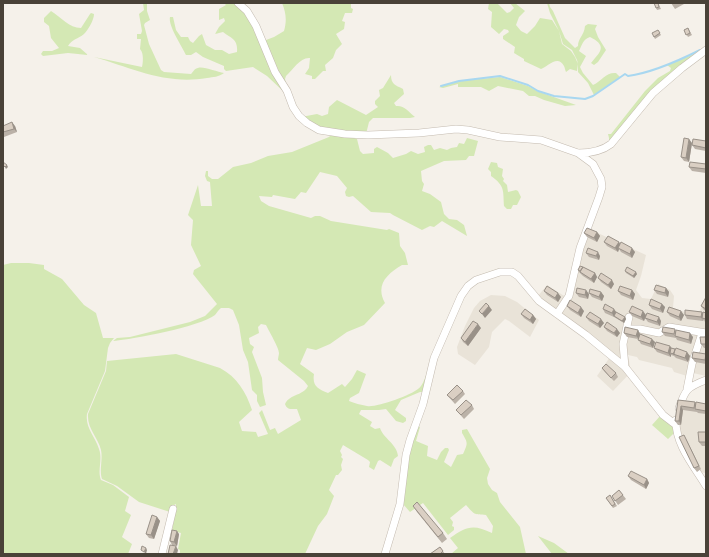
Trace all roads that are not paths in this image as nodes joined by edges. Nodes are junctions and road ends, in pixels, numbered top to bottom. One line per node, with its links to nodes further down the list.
1 (238, 3): 3 (street)
2 (706, 50): 3 (street)
3 (578, 153): 4 (street)
4 (557, 314): 8 (street); 15 (street)
5 (629, 317): 6 (street)
6 (627, 329): 7 (street); 8 (street)
7 (704, 333): 10 (street)
8 (625, 367): 11 (street)
9 (706, 380): 10 (street)
10 (687, 389): 11 (street)
11 (676, 425): 12 (street)
12 (706, 486)
13 (173, 509): 14 (street)
14 (162, 554)
15 (385, 554)

